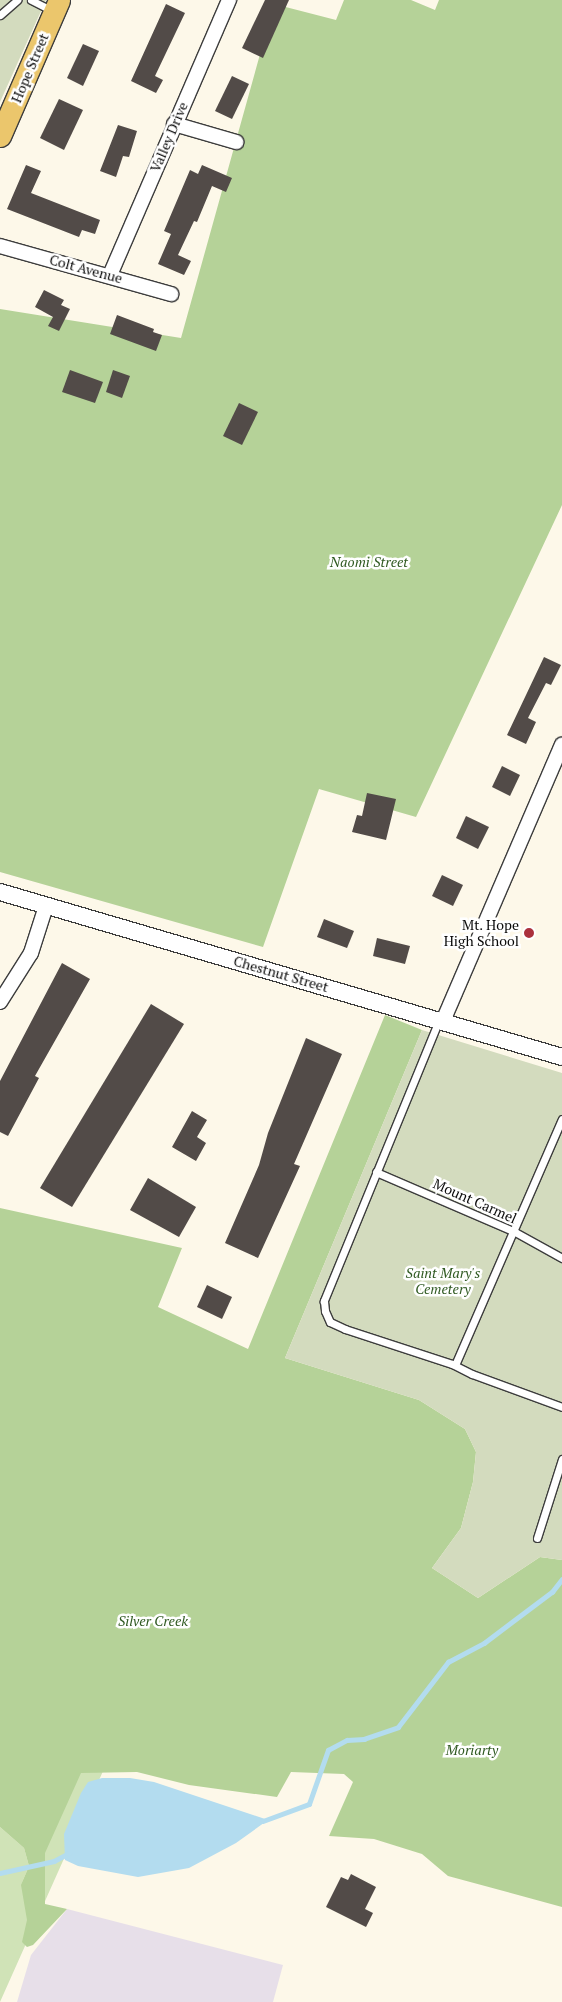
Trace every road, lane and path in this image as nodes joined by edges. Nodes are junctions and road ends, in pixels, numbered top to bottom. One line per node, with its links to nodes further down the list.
1 (17, 0): 5 (lane)
2 (31, 0): 4 (lane)
3 (230, 0): 6 (street, Valley Drive)
4 (56, 5): 7 (main road, Hope Street)
5 (0, 15)
6 (174, 124): 8 (street); 10 (street, Valley Drive)
7 (0, 136)
8 (236, 142)
9 (0, 246): 10 (street, Colt Avenue)
10 (110, 275): 11 (street, Colt Avenue)
11 (171, 294)
12 (562, 745): 16 (street)
13 (0, 892): 14 (street, Chestnut Street)
14 (46, 906): 15 (street); 16 (street, Chestnut Street)
15 (0, 1002)
16 (441, 1020): 17 (street, Chestnut Street); 19 (lane)
17 (562, 1056)
18 (562, 1119): 20 (lane)
19 (376, 1172): 20 (lane, Mount Carmel); 22 (lane)
20 (515, 1232): 21 (lane, Mount Carmel); 22 (lane)
21 (562, 1258)
22 (455, 1365): 23 (lane)
23 (562, 1407)
24 (562, 1459): 25 (lane)
25 (537, 1538)

